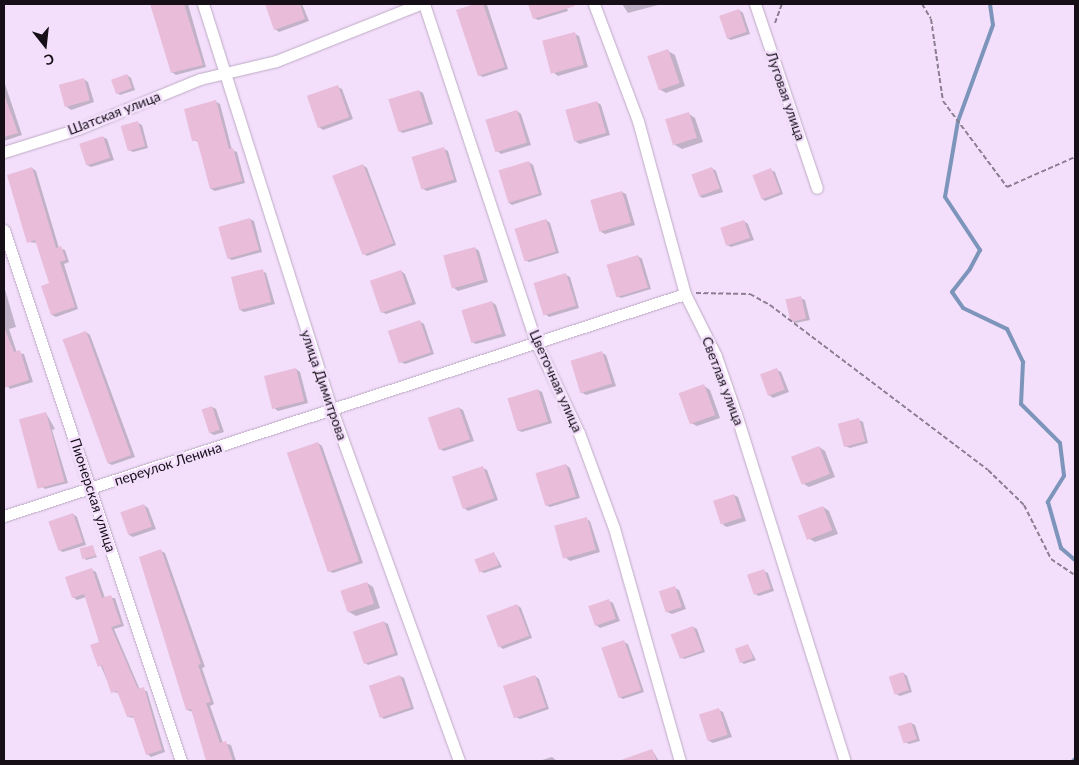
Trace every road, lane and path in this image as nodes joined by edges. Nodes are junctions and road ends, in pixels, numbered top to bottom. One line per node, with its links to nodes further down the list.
1 (203, 4): 6 (street, улица Димитрова)
2 (422, 4): 6 (street, Шатская улица); 12 (street, Цветочная улица)
3 (594, 4): 11 (street, Светлая улица)
4 (755, 4): 9 (street, Луговая улица)
5 (922, 4): 8 (path)
6 (222, 71): 7 (street, Шатская улица); 13 (street, улица Димитрова)
7 (4, 152)
8 (1075, 157)
9 (817, 188)
10 (4, 230): 14 (street, Пионерская улица)
11 (685, 294): 12 (street, переулок Ленина); 16 (path); 20 (street, Светлая улица)
12 (536, 342): 13 (street, переулок Ленина); 19 (street, Цветочная улица)
13 (332, 410): 14 (street, переулок Ленина); 18 (street, улица Димитрова)
14 (91, 489): 15 (street, переулок Ленина); 17 (street, Пионерская улица)
15 (4, 516)
16 (1073, 574)
17 (181, 761)
18 (459, 761)
19 (680, 761)
20 (845, 761)

